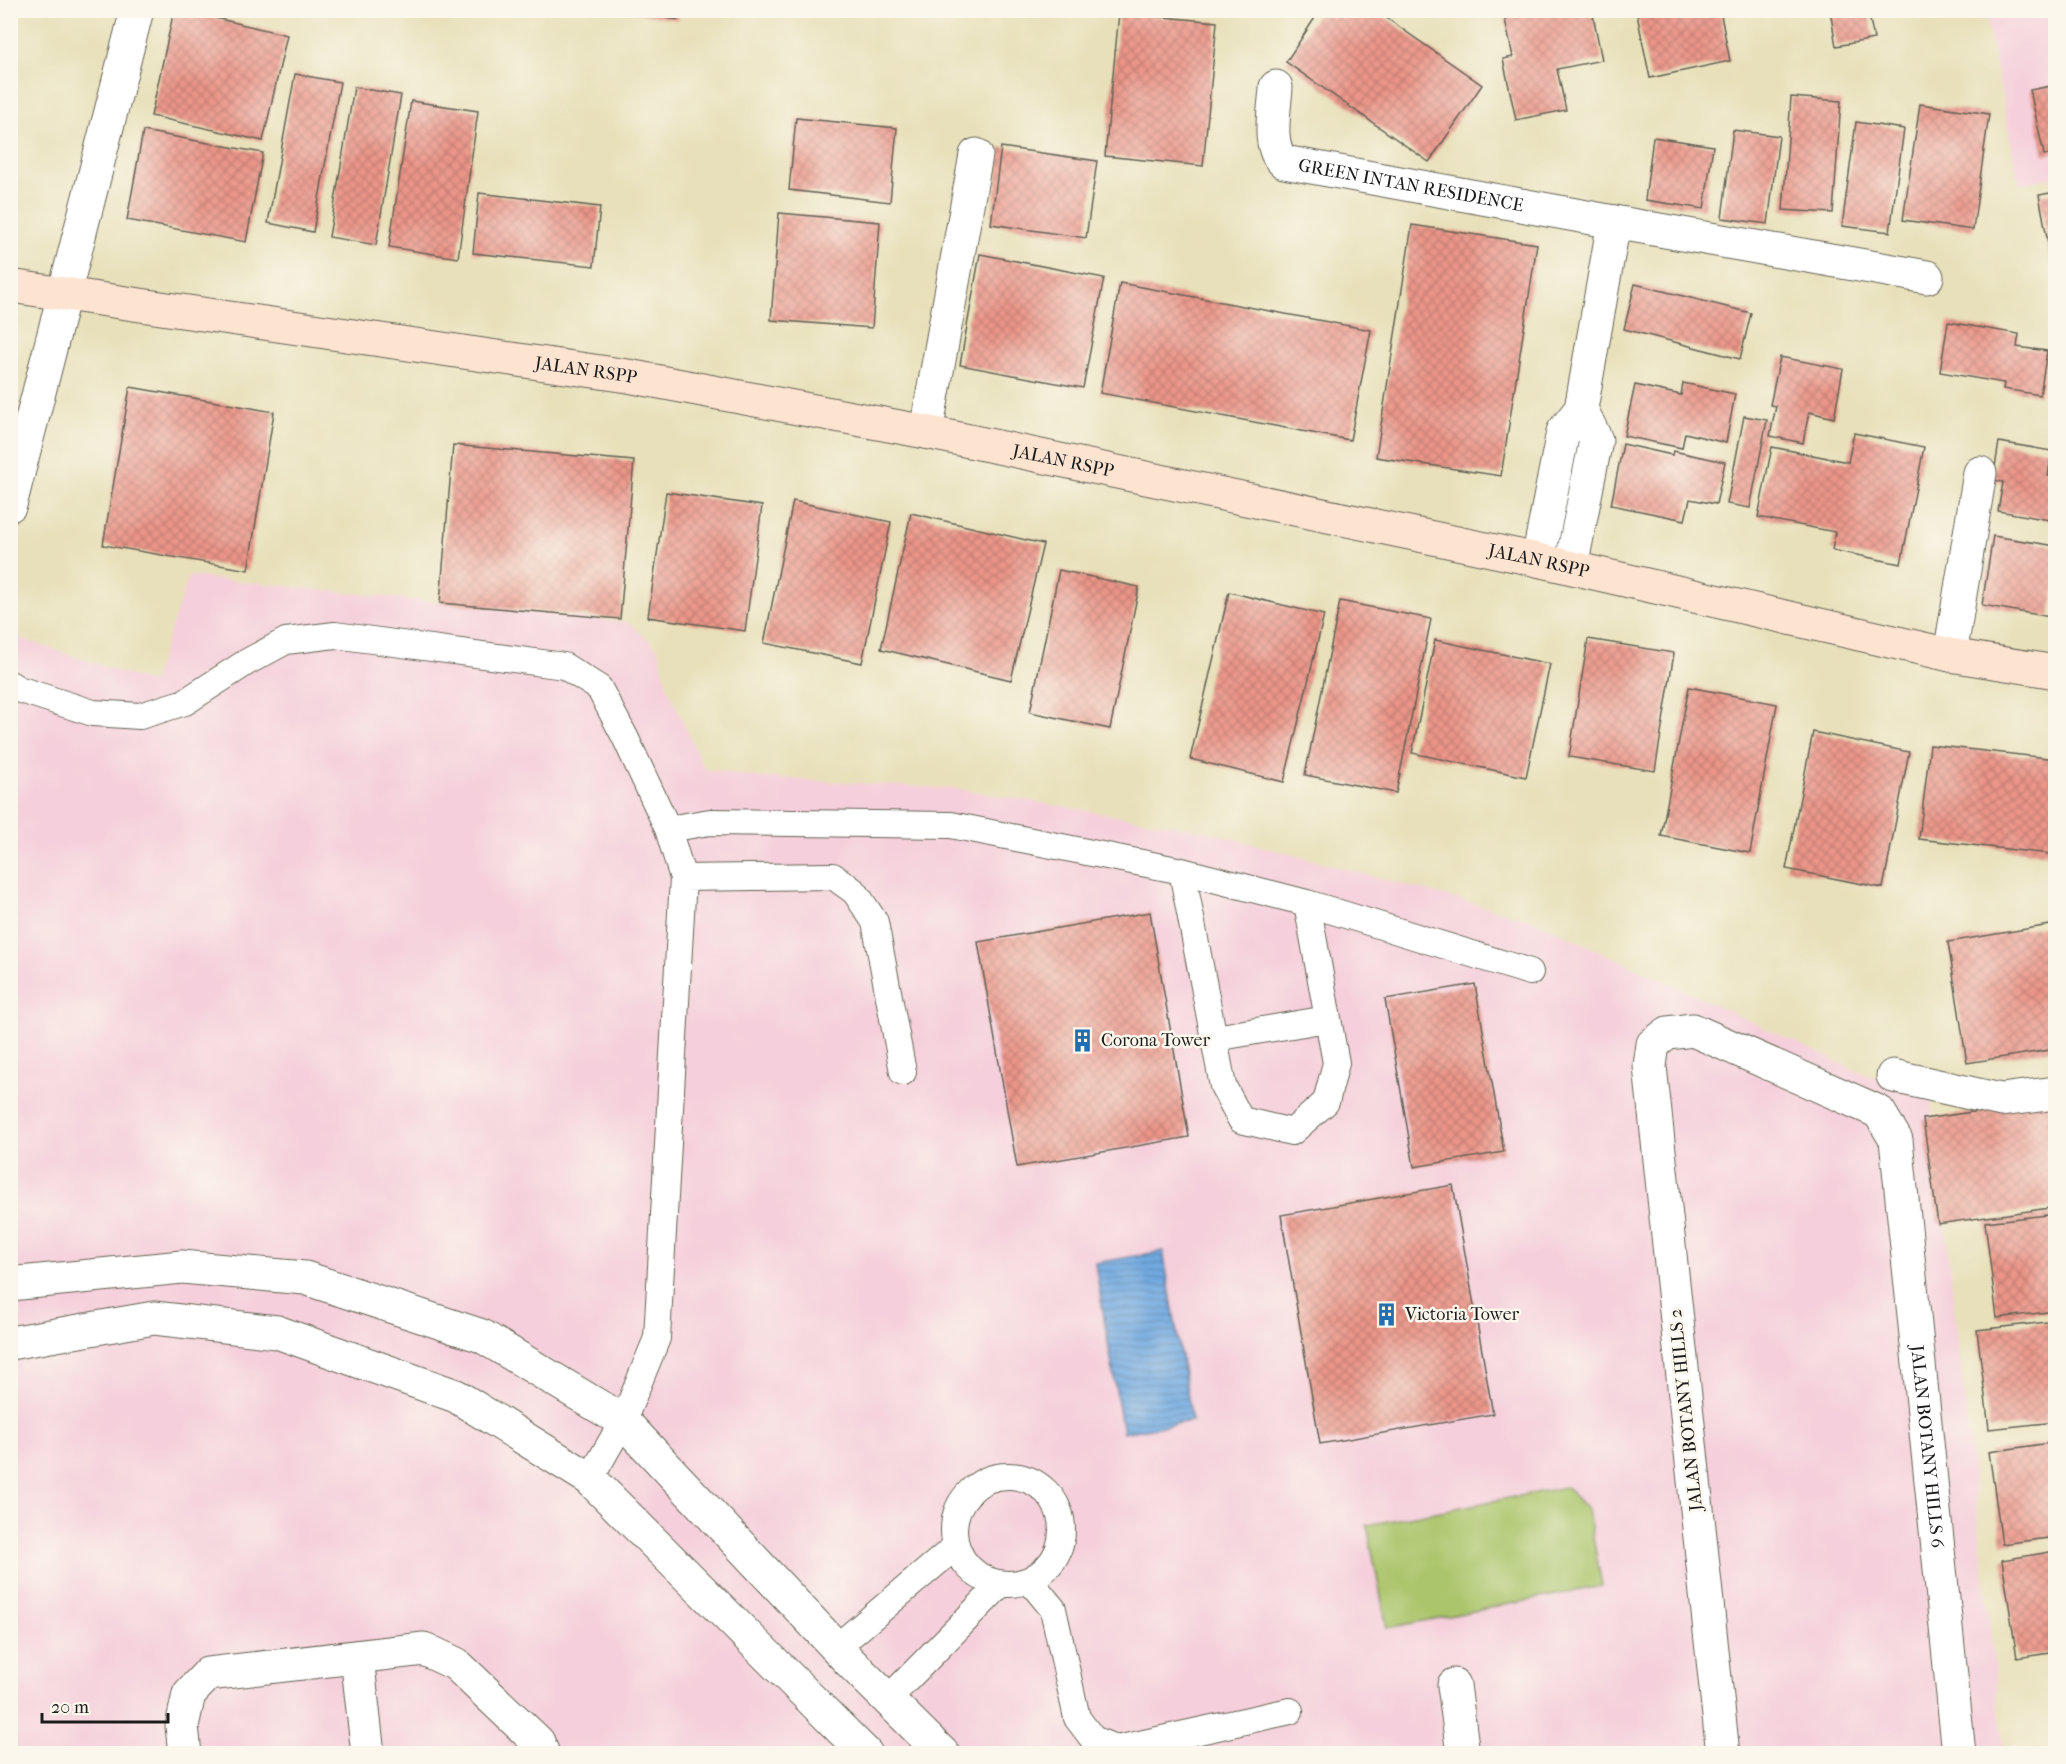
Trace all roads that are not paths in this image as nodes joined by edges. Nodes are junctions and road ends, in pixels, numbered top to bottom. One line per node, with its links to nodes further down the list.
1 (137, 10): 7 (street)
2 (1276, 87): 4 (street, GREEN INTAN RESIDENCE)
3 (976, 155): 9 (street)
4 (1614, 222): 5 (street, GREEN INTAN RESIDENCE); 8 (street)
5 (1927, 277)
6 (10, 286): 7 (street, JALAN RSPP)
7 (63, 295): 9 (street, JALAN RSPP); 11 (street)
8 (1581, 409): 12 (street); 13 (street)
9 (926, 432): 12 (street, JALAN RSPP)
10 (1980, 473): 14 (street)
11 (10, 505)
12 (1538, 560): 13 (street, JALAN RSPP)
13 (1571, 567): 14 (street, JALAN RSPP)
14 (1950, 656): 15 (street, JALAN RSPP)
15 (2055, 672)
16 (10, 684): 17 (lane)
17 (668, 829): 18 (lane); 19 (lane)
18 (1182, 871): 20 (lane); 23 (lane)
19 (683, 878): 24 (lane); 30 (lane)
20 (1307, 903): 21 (lane); 22 (lane)
21 (1530, 972)
22 (1327, 1019): 23 (lane); 23 (lane)
23 (1215, 1038)
24 (903, 1072)
25 (1893, 1076): 26 (street)
26 (2055, 1093)
27 (1896, 1140): 46 (street, JALAN BOTANY HILLS 2); 47 (street, JALAN BOTANY HILLS 6)
28 (10, 1284): 30 (street)
29 (10, 1343): 31 (street)
30 (622, 1421): 31 (lane); 35 (street)
31 (590, 1479): 43 (street)
32 (955, 1547): 33 (lane); 34 (lane); 35 (lane)
33 (1030, 1581): 34 (lane); 39 (lane)
34 (1000, 1585): 38 (lane)
35 (837, 1647): 38 (street)
36 (357, 1657): 40 (street); 41 (street); 42 (street)
37 (1454, 1685): 45 (street)
38 (888, 1699): 44 (street)
39 (1290, 1711)
40 (540, 1748)
41 (185, 1754)
42 (368, 1754)
43 (866, 1754)
44 (943, 1754)
45 (1463, 1754)
46 (1723, 1754)
47 (1959, 1754)

